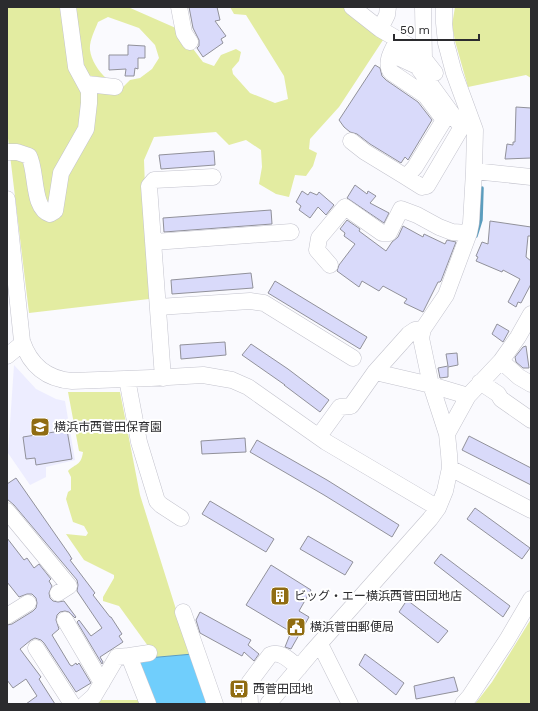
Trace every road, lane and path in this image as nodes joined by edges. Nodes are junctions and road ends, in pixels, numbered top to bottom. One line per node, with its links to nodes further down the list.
1 (68, 7): 11 (street)
2 (179, 7): 8 (street)
3 (352, 7): 7 (street)
4 (388, 7): 7 (street)
5 (423, 7): 10 (street)
6 (444, 7): 13 (street)
7 (380, 29): 9 (street)
8 (190, 42)
9 (394, 46): 10 (street); 18 (street); 18 (street)
10 (424, 58): 13 (street)
11 (87, 84): 12 (street); 15 (street)
12 (115, 87)
13 (471, 120): 16 (street)
14 (352, 141): 18 (street)
15 (7, 152)
16 (474, 171): 19 (street); 22 (street)
17 (213, 177): 24 (street)
18 (406, 177)
19 (531, 177)
20 (7, 198): 23 (street)
21 (291, 232): 24 (street)
22 (469, 233): 25 (street); 28 (street)
23 (9, 236): 29 (street)
24 (154, 242): 26 (street)
25 (330, 265)
26 (158, 307): 31 (street); 34 (street)
27 (531, 314): 32 (street)
28 (423, 329): 33 (street); 38 (street)
29 (23, 343): 30 (street); 35 (street)
30 (7, 356)
31 (353, 358)
32 (501, 361): 36 (street); 37 (street)
33 (375, 372): 38 (street); 42 (street)
34 (163, 378): 35 (street); 42 (street)
35 (127, 379): 47 (street)
36 (480, 382): 39 (street); 40 (street)
37 (531, 384)
38 (431, 385): 39 (street); 41 (street)
39 (468, 396): 41 (street)
40 (531, 420)
41 (447, 434): 43 (street)
42 (318, 436): 44 (street)
43 (450, 468): 44 (street); 45 (street)
44 (438, 508): 54 (street)
45 (531, 510)
46 (7, 511): 48 (street)
47 (181, 518)
48 (58, 594)
49 (531, 599): 67 (street)
50 (28, 603): 52 (street)
51 (183, 612): 63 (street)
52 (7, 616)
53 (65, 620): 59 (street)
54 (320, 644): 58 (street); 66 (street)
55 (36, 648): 60 (street)
56 (149, 653): 57 (street)
57 (129, 656): 59 (street); 62 (street)
58 (299, 668): 64 (street); 65 (street)
59 (102, 683): 61 (street)
60 (72, 704)
61 (85, 704)
62 (148, 704)
63 (215, 704)
64 (250, 704)
65 (268, 704)
66 (350, 704)
67 (463, 704)

